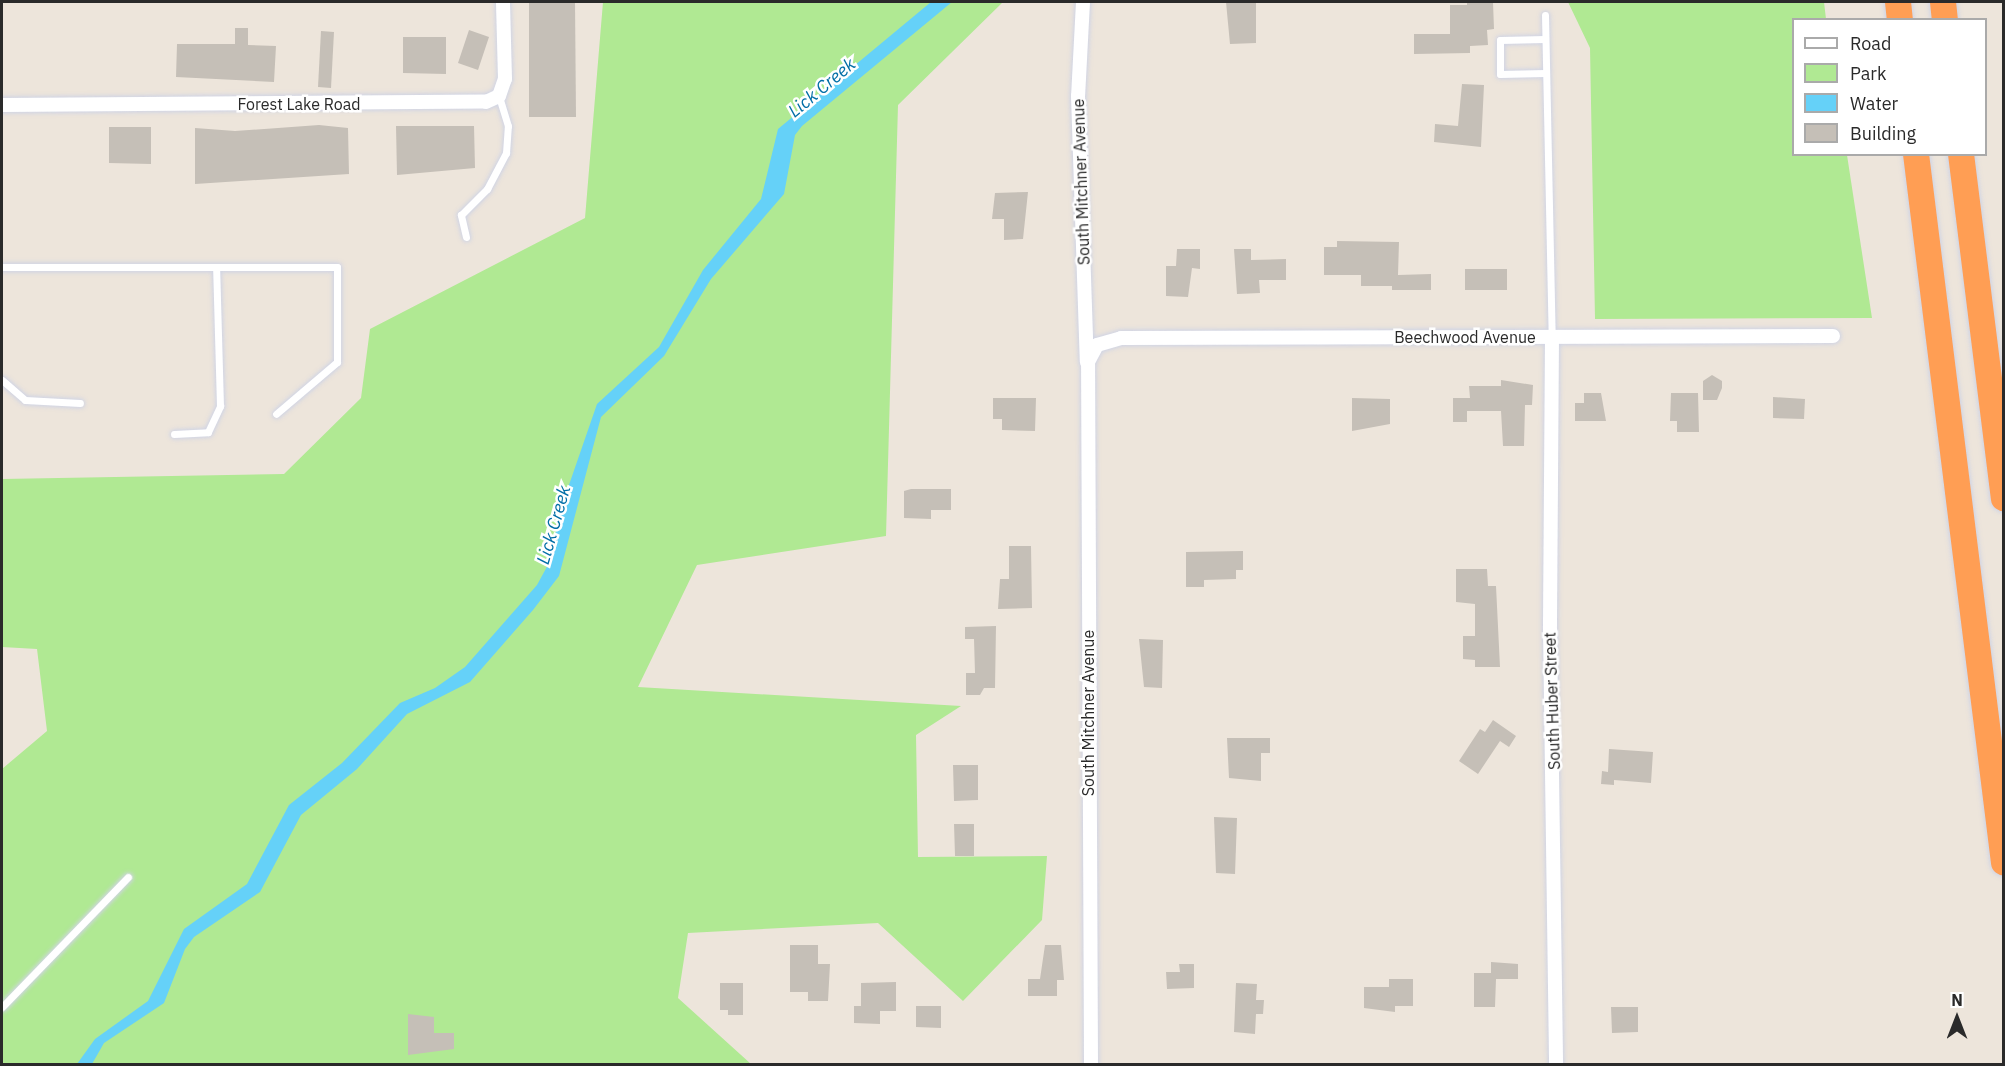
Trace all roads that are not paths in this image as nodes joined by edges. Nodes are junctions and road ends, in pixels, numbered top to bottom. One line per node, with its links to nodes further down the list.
1 (503, 2): 10 (street)
2 (1083, 2): 20 (street, South Mitchner Avenue)
3 (1898, 2): 6 (highway)
4 (1943, 2): 7 (highway)
5 (1545, 15): 8 (lane)
6 (1900, 18)
7 (1945, 18)
8 (1545, 39): 9 (lane); 9 (lane)
9 (1545, 73): 18 (lane)
10 (499, 96): 11 (street, Forest Lake Road); 14 (lane)
11 (2, 105)
12 (1916, 156): 26 (highway)
13 (1961, 156): 25 (highway)
14 (466, 237)
15 (2, 267): 16 (lane)
16 (216, 267): 23 (lane); 24 (lane)
17 (1833, 336): 18 (street, Beechwood Avenue)
18 (1552, 337): 19 (street, Beechwood Avenue); 30 (street, South Huber Street)
19 (1097, 345): 20 (street, South Mitchner Avenue)
20 (1088, 362): 29 (street, South Mitchner Avenue)
21 (2, 380): 22 (lane)
22 (80, 403)
23 (276, 414)
24 (174, 434)
25 (2004, 498)
26 (2004, 863)
27 (128, 877): 28 (lane)
28 (2, 1007)
29 (1091, 1065)
30 (1556, 1065)

